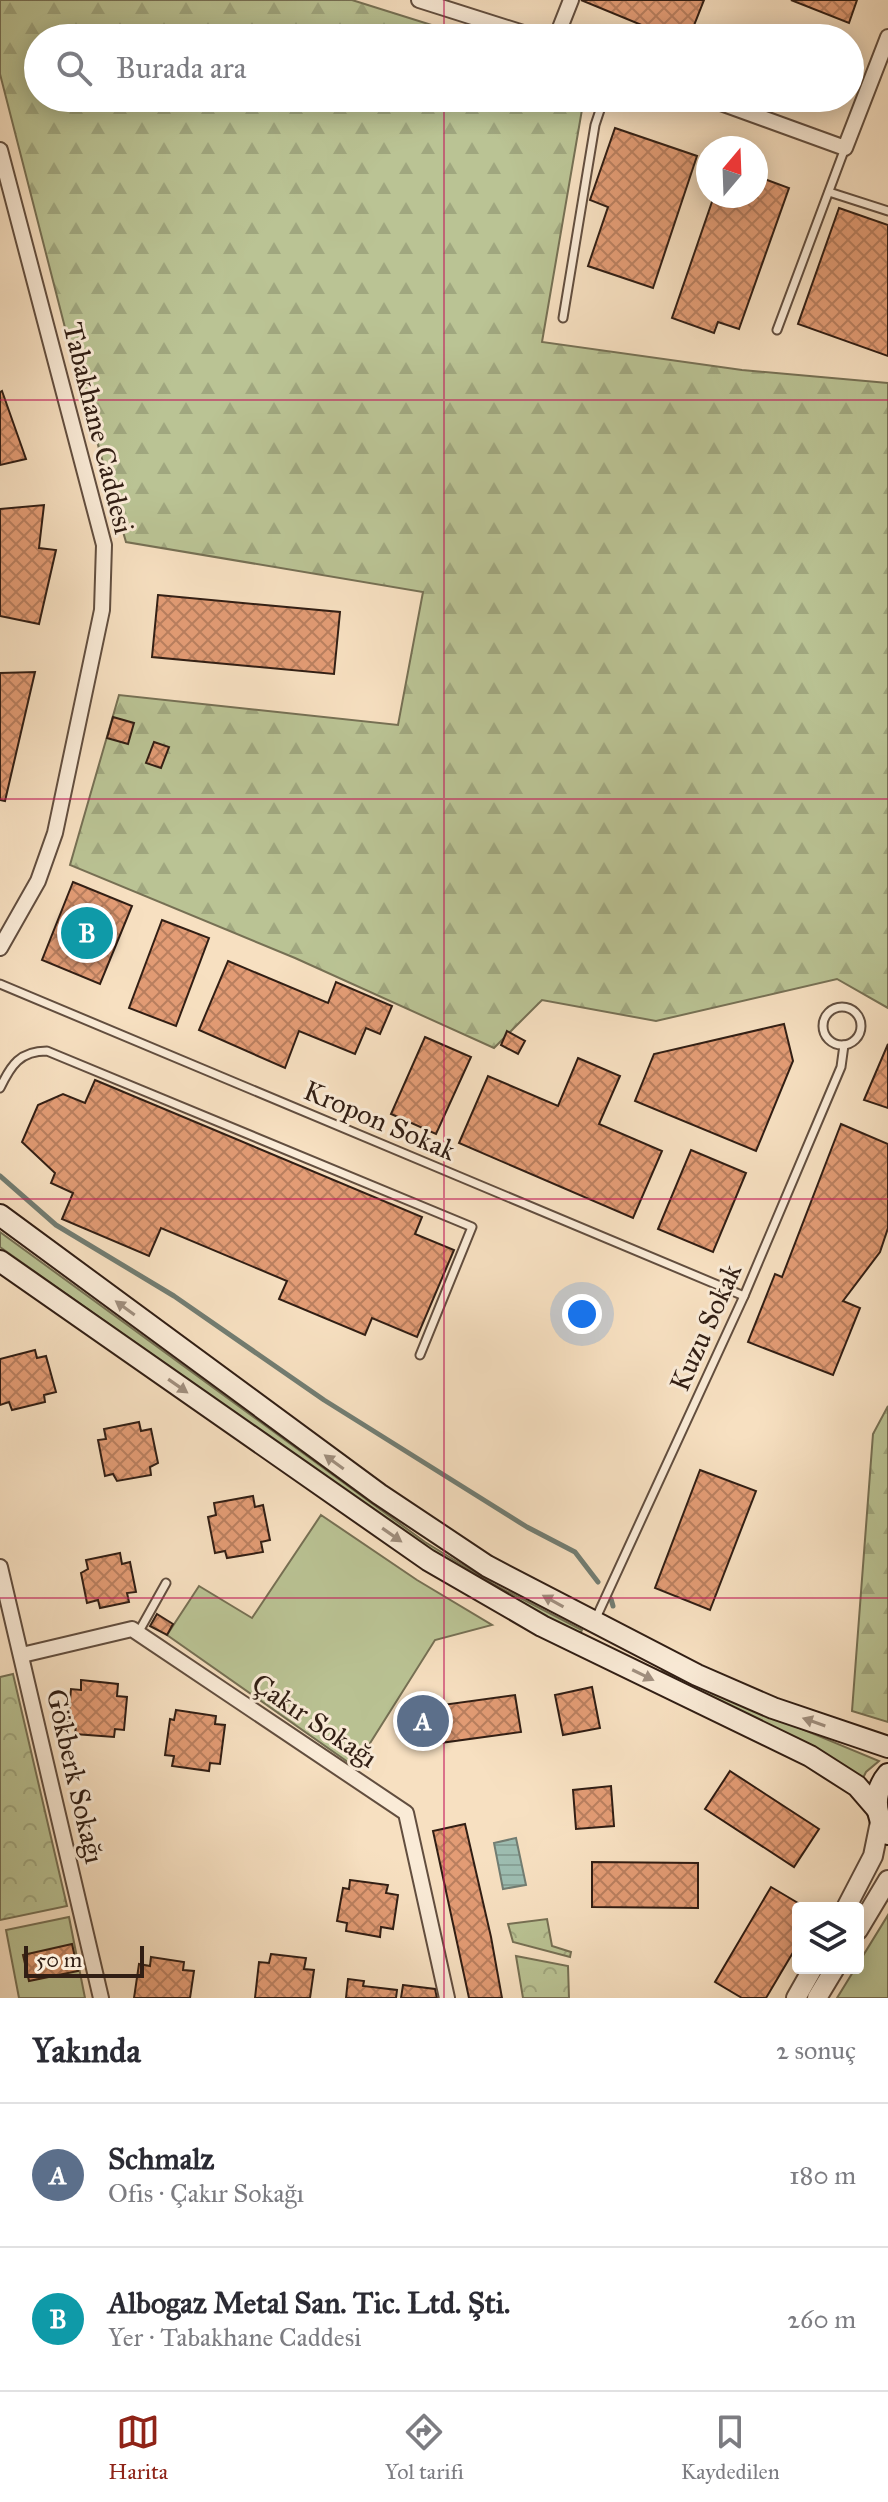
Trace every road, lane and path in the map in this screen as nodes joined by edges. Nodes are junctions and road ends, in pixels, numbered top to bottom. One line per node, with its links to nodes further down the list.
1 (419, 0): 3 (street)
2 (571, 0): 4 (street)
3 (495, 24)
4 (562, 24)
5 (888, 37): 6 (street)
6 (864, 99)
7 (599, 112): 14 (lane)
8 (746, 112): 10 (street)
9 (859, 112): 10 (street)
10 (845, 148): 12 (lane)
11 (0, 150): 16 (street, Tabakhane Caddesi)
12 (829, 192): 13 (lane); 15 (lane)
13 (888, 211)
14 (563, 318)
15 (777, 330)
16 (0, 948)
17 (0, 984): 22 (lane, Kropon Sokak)
18 (844, 1045): 18 (lane); 22 (lane, Kuzu Sokak)
19 (0, 1088): 23 (lane)
20 (0, 1215): 26 (main road, one-way to 20)
21 (3, 1269): 31 (main road, one-way to 31)
22 (744, 1296): 26 (lane, Kuzu Sokak)
23 (420, 1355)
24 (0, 1567): 28 (street, Gökberk Sokağı)
25 (166, 1583): 27 (lane)
26 (593, 1624): 29 (main road, one-way to 26)
27 (138, 1633): 28 (street); 38 (street, Çakır Sokağı)
28 (22, 1655): 37 (street, Gökberk Sokağı)
29 (888, 1747)
30 (888, 1774): 31 (main road)
31 (881, 1821): 33 (street)
32 (888, 1880): 34 (street)
33 (849, 1902)
34 (864, 1920)
35 (810, 1974): 39 (street)
36 (831, 1974): 40 (street)
37 (101, 1998)
38 (447, 1998)
39 (796, 1998)
40 (817, 1998)

